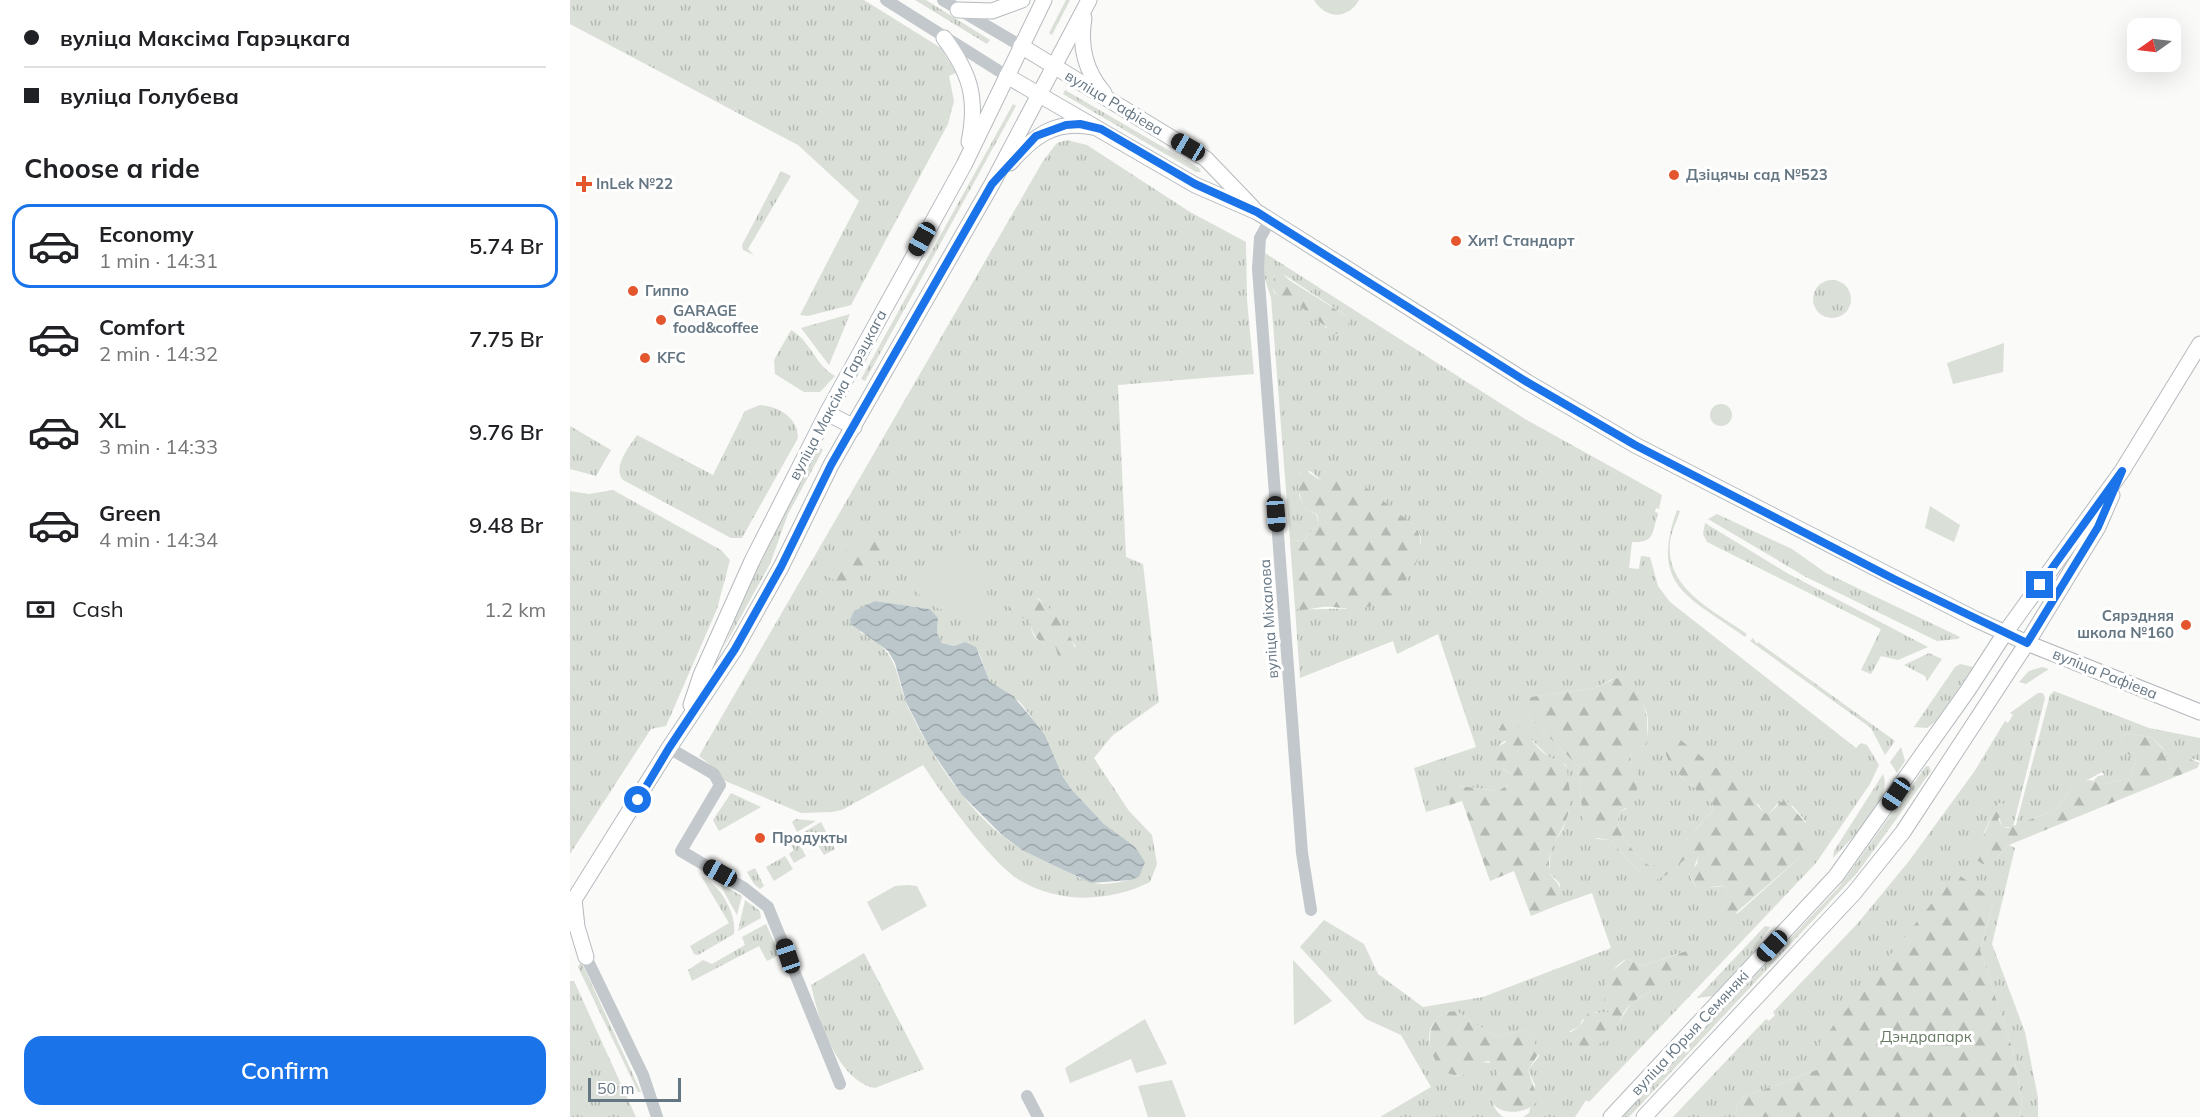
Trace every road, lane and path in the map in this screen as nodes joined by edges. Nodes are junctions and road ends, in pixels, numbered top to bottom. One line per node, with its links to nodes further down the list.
1 (886, 0): 7 (street)
2 (943, 0): 6 (street)
3 (1022, 0): 6 (main road)
4 (1044, 0): 8 (main road, вуліца Максіма Гарэцкага)
5 (1087, 3): 9 (main road, вуліца Максіма Гарэцкага); 12 (main road)
6 (958, 10): 8 (street)
7 (944, 38): 10 (street); 14 (main road)
8 (1021, 46): 9 (main road, вуліца Рафіева); 10 (main road, вуліца Максіма Гарэцкага)
9 (1055, 67): 11 (main road, вуліца Максіма Гарэцкага); 12 (main road, вуліца Рафіева)
10 (1007, 76): 11 (main road, вуліца Рафіева); 14 (main road, вуліца Максіма Гарэцкага)
11 (1043, 88): 13 (main road, вуліца Рафіева); 15 (main road, вуліца Максіма Гарэцкага)
12 (1117, 106): 16 (main road, вуліца Рафіева)
13 (1101, 129): 15 (main road); 16 (main road, вуліца Рафіева)
14 (964, 165): 18 (main road, вуліца Максіма Гарэцкага)
15 (992, 184): 19 (main road, вуліца Максіма Гарэцкага)
16 (1263, 216): 21 (main road, вуліца Рафіева); 27 (street, вуліца Міхалова)
17 (2200, 344): 20 (main road)
18 (828, 412): 19 (main road); 24 (main road, вуліца Максіма Гарэцкага)
19 (854, 427): 24 (main road, вуліца Максіма Гарэцкага)
20 (2122, 471): 21 (main road, вуліца Юрыя Семянякі); 22 (main road, вуліца Юрыя Семянякі)
21 (2005, 633): 22 (main road, вуліца Рафіева); 34 (main road, вуліца Юрыя Семянякі)
22 (2027, 643): 23 (main road, вуліца Рафіева); 35 (main road, вуліца Юрыя Семянякі)
23 (2200, 712)
24 (686, 723): 25 (main road, вуліца Максіма Гарэцкага)
25 (669, 748): 26 (main road, вуліца Максіма Гарэцкага); 30 (street)
26 (572, 903): 29 (main road)
27 (1311, 910)
28 (570, 948): 29 (main road)
29 (586, 957): 32 (street)
30 (840, 1084)
31 (1027, 1096): 33 (street)
32 (657, 1117)
33 (1038, 1117)
34 (1611, 1117)
35 (1644, 1117)

